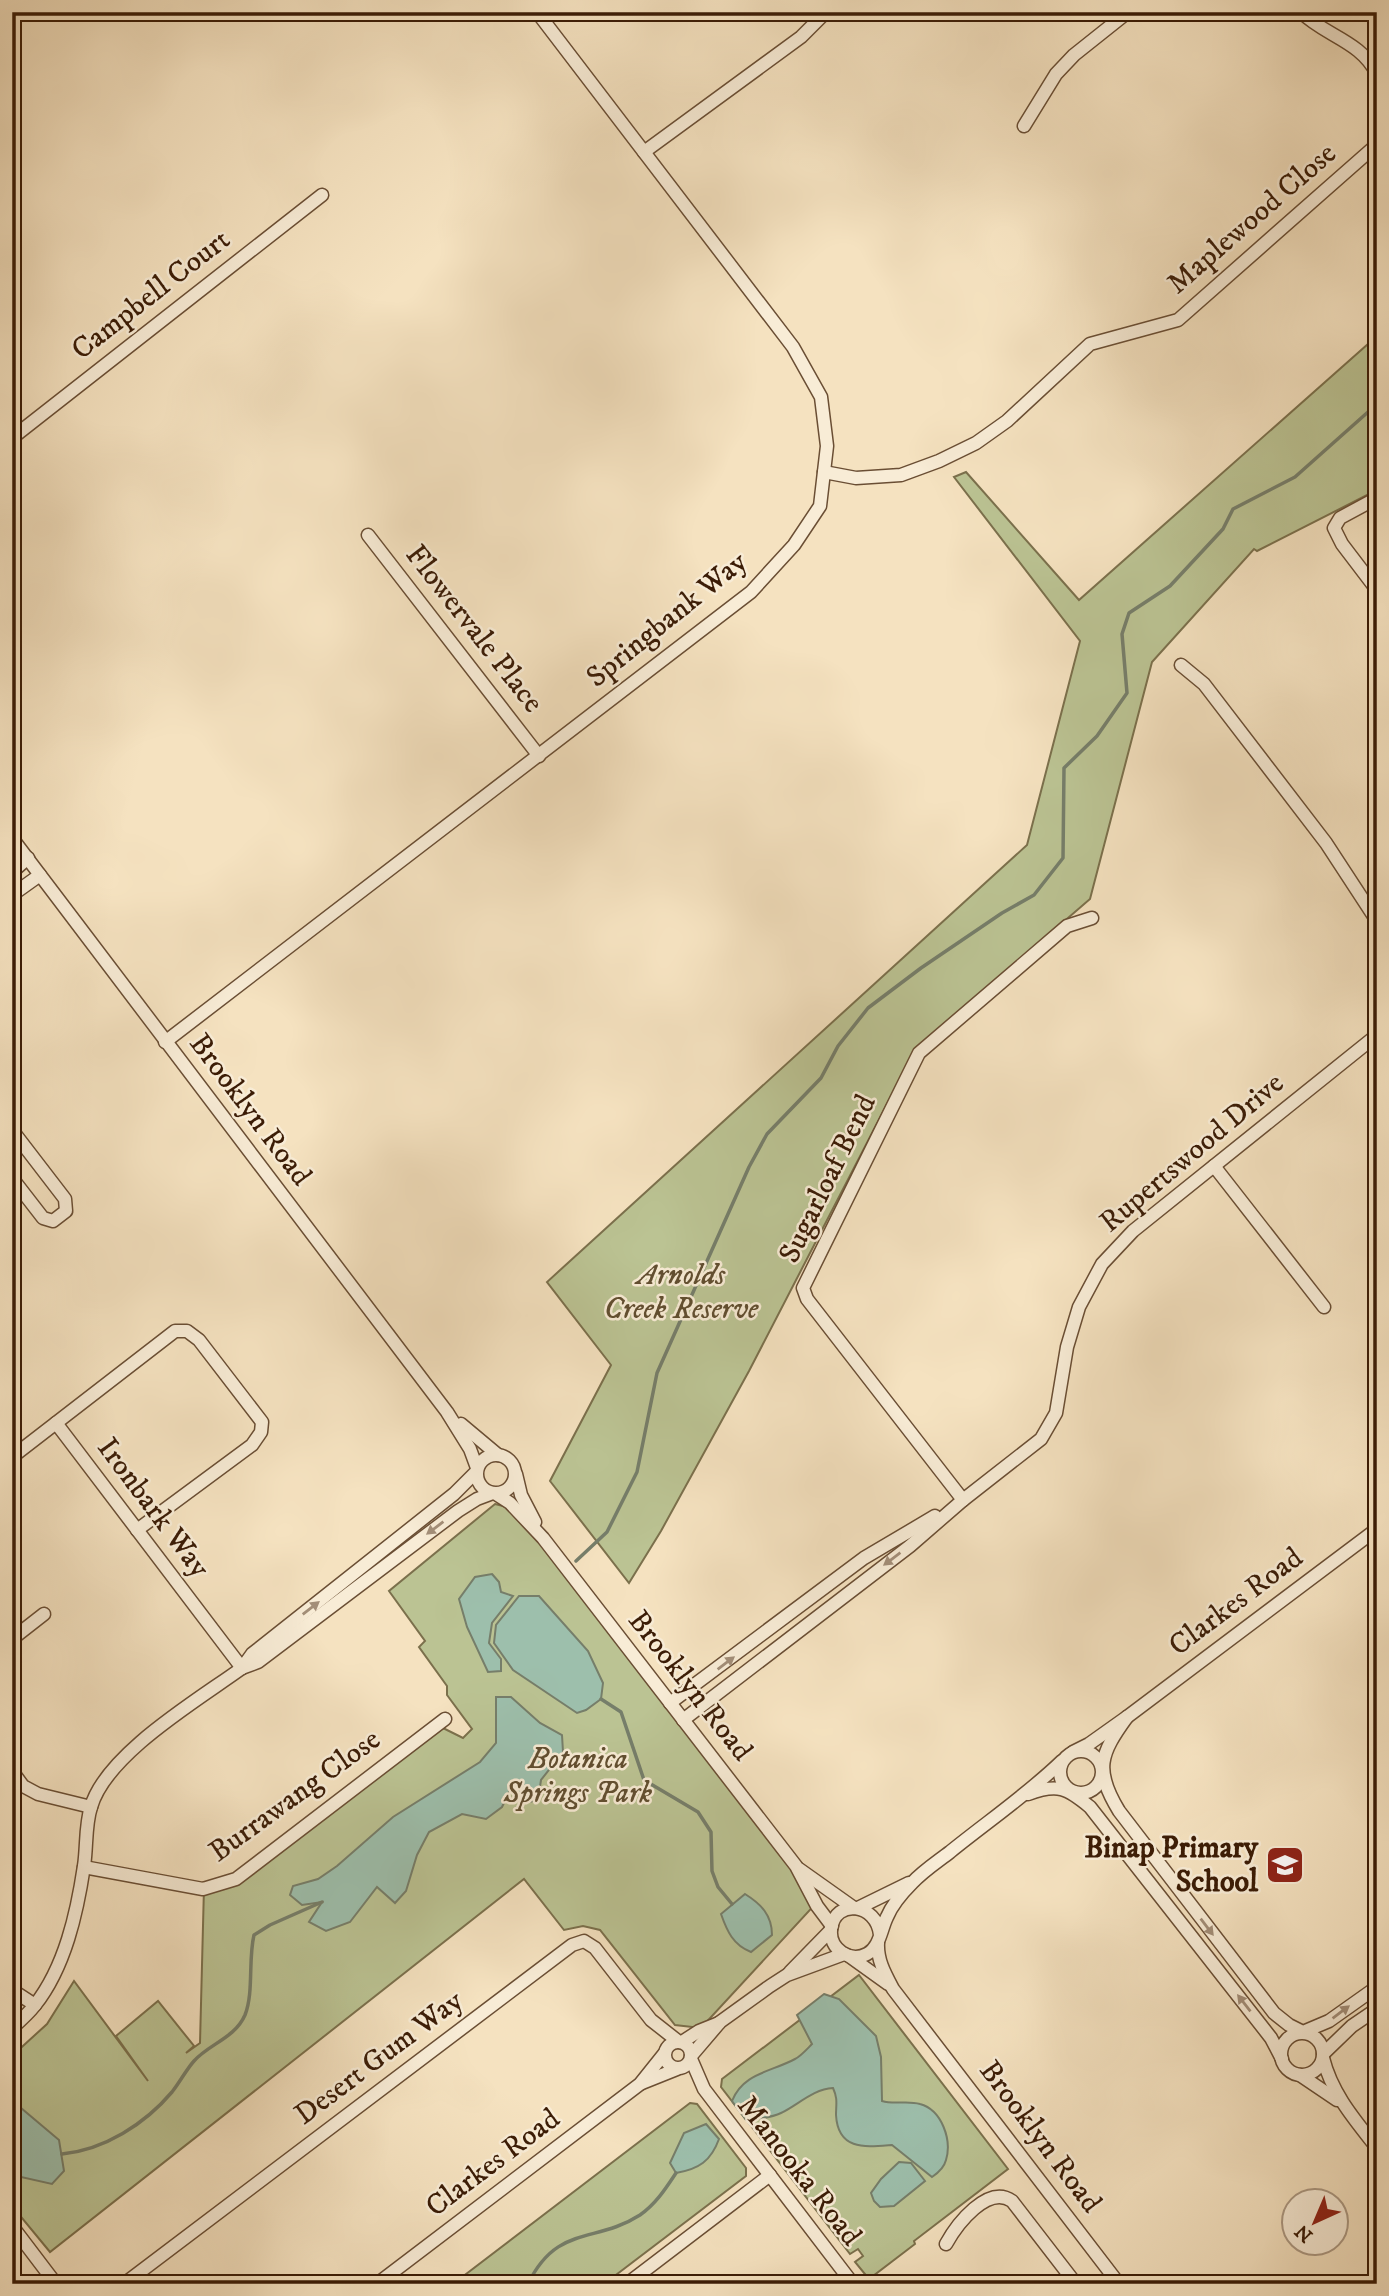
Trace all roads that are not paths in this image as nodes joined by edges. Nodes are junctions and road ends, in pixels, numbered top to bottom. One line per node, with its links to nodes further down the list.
1 (537, 12): 8 (street, Springbank Way)
2 (822, 12): 8 (street)
3 (1128, 12): 6 (street)
4 (1301, 12): 5 (street)
5 (1377, 74)
6 (1024, 126)
7 (1377, 141): 11 (street, Maplewood Close)
8 (644, 152): 11 (street, Springbank Way)
9 (322, 195): 10 (street, Campbell Court)
10 (12, 438)
11 (824, 472): 16 (street, Springbank Way)
12 (1377, 498): 14 (street)
13 (368, 535): 16 (street, Flowervale Place)
14 (1377, 590)
15 (1181, 665): 23 (street)
16 (540, 755): 25 (street, Springbank Way)
17 (12, 838): 18 (street, Brooklyn Road)
18 (28, 858): 19 (street); 20 (street, Brooklyn Road)
19 (12, 873)
20 (40, 875): 21 (street); 25 (street, Brooklyn Road)
21 (12, 895)
22 (1092, 918): 37 (street, Sugarloaf Bend)
23 (1377, 921)
24 (1377, 1035): 27 (street, Rupertswood Drive)
25 (165, 1042): 30 (street, Brooklyn Road)
26 (12, 1130): 28 (street)
27 (1214, 1166): 29 (street); 37 (street, Rupertswood Drive)
28 (12, 1178)
29 (1324, 1307)
30 (447, 1412): 32 (street, Brooklyn Road); 35 (street, Brooklyn Road)
31 (56, 1423): 33 (street, Ironbark Way); 39 (street, Ironbark Way); 39 (street)
32 (498, 1455): 34 (street); 35 (street)
33 (12, 1457)
34 (514, 1469): 36 (street); 40 (street, Brooklyn Road)
35 (477, 1470): 36 (street); 45 (street, one-way to 35)
36 (494, 1493): 40 (street, Brooklyn Road); 45 (street, one-way to 45)
37 (963, 1500): 41 (street, Rupertswood Drive); 43 (street, Rupertswood Drive, one-way to 43)
38 (1377, 1529): 47 (street, Clarkes Road)
39 (137, 1530): 45 (street, Ironbark Way)
40 (543, 1538): 46 (street, Brooklyn Road)
41 (793, 1613): 43 (street); 46 (street, Rupertswood Drive, one-way to 41)
42 (44, 1614): 44 (street)
43 (803, 1627): 49 (street, Rupertswood Drive)
44 (12, 1639)
45 (242, 1668): 55 (street)
46 (670, 1703): 49 (street, Brooklyn Road)
47 (1127, 1717): 50 (street, Clarkes Road); 51 (street, Clarkes Road)
48 (445, 1718): 57 (street, Burrawang Close)
49 (683, 1720): 56 (street, Brooklyn Road)
50 (1068, 1757): 51 (street); 53 (street); 54 (street, Clarkes Road)
51 (1102, 1770): 53 (street, Clarkes Road); 72 (street, one-way to 72)
52 (12, 1771): 55 (street)
53 (1070, 1791): 54 (street, Clarkes Road); 77 (street, one-way to 53)
54 (1018, 1798): 58 (street, Clarkes Road)
55 (90, 1807): 57 (street)
56 (796, 1866): 59 (street, Brooklyn Road); 60 (street, Brooklyn Road)
57 (84, 1867): 67 (street)
58 (913, 1882): 59 (street, Clarkes Road); 61 (street, Clarkes Road)
59 (856, 1908): 60 (street); 61 (street)
60 (832, 1928): 62 (street); 63 (street)
61 (879, 1939): 62 (street); 65 (street, Brooklyn Road)
62 (847, 1955): 63 (street); 65 (street, Brooklyn Road)
63 (787, 1975): 70 (street)
64 (1377, 1987): 72 (street, one-way to 64)
65 (893, 1989): 94 (street, Brooklyn Road)
66 (12, 1990): 67 (street)
67 (35, 2005): 71 (street)
68 (1377, 2009): 75 (street)
69 (651, 2020): 73 (street, Desert Gum Way); 74 (street, Desert Gum Way); 89 (street, Desert Gum Way)
70 (720, 2022): 73 (street); 76 (street)
71 (12, 2028)
72 (1303, 2032): 75 (street); 77 (street)
73 (681, 2042): 74 (street); 76 (street)
74 (664, 2053): 78 (street); 80 (street, Clarkes Road)
75 (1323, 2056): 79 (street); 82 (street)
76 (691, 2058): 78 (street); 81 (street, Manooka Road)
77 (1282, 2059): 79 (street)
78 (678, 2069): 80 (street, Clarkes Road); 81 (street, Manooka Road)
79 (1298, 2075): 82 (street)
80 (640, 2084): 90 (street, Clarkes Road)
81 (704, 2089): 84 (street, Manooka Road)
82 (1347, 2110): 83 (street)
83 (1377, 2148)
84 (770, 2175): 91 (street); 92 (street, Manooka Road)
85 (12, 2227): 86 (street)
86 (17, 2243): 88 (street)
87 (946, 2244): 93 (street)
88 (56, 2284)
89 (124, 2284)
90 (377, 2284)
91 (627, 2284)
92 (853, 2284)
93 (1076, 2284)
94 (1119, 2284)

